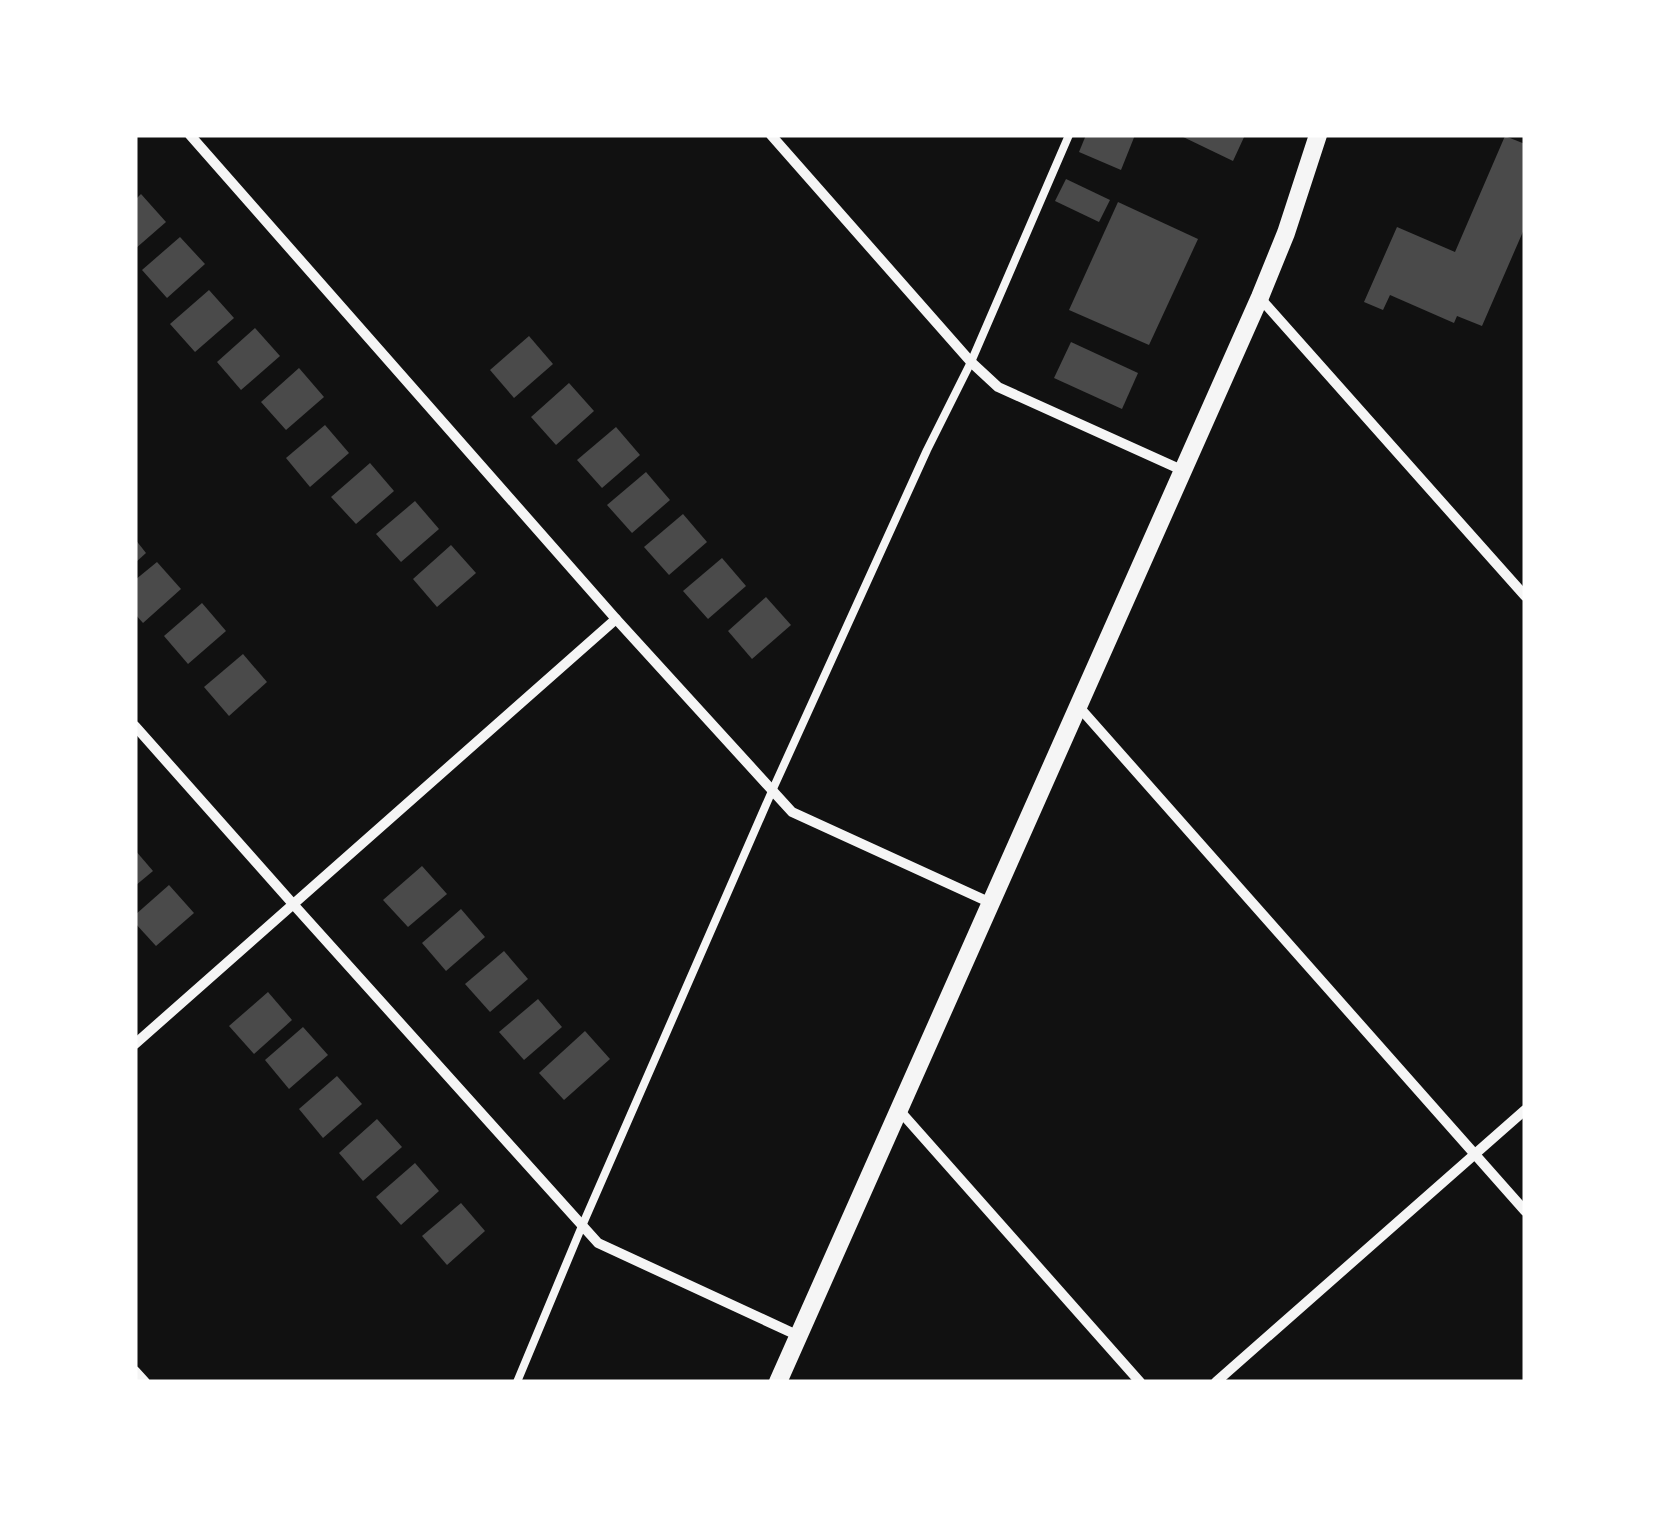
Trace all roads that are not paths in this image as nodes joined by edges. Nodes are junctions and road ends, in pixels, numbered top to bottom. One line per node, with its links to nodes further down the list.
1 (190, 135): 9 (street)
2 (772, 135): 6 (street)
3 (1069, 135): 6 (lane)
4 (1318, 135): 5 (street)
5 (1260, 297): 7 (street); 8 (street)
6 (971, 362): 7 (street); 12 (lane)
7 (1184, 471): 10 (street)
8 (1525, 596)
9 (616, 619): 12 (street); 14 (street)
10 (1079, 707): 13 (street); 18 (street)
11 (135, 726): 14 (street)
12 (772, 791): 13 (street); 20 (lane)
13 (992, 903): 16 (street)
14 (293, 904): 15 (street); 20 (street)
15 (135, 1044)
16 (900, 1110): 21 (street); 26 (street)
17 (1525, 1110): 18 (street)
18 (1474, 1154): 19 (street); 27 (street)
19 (1525, 1211)
20 (582, 1226): 21 (street); 24 (lane)
21 (799, 1336): 25 (street)
22 (135, 1371): 23 (street)
23 (145, 1382)
24 (517, 1382)
25 (778, 1382)
26 (1140, 1382)
27 (1216, 1382)

